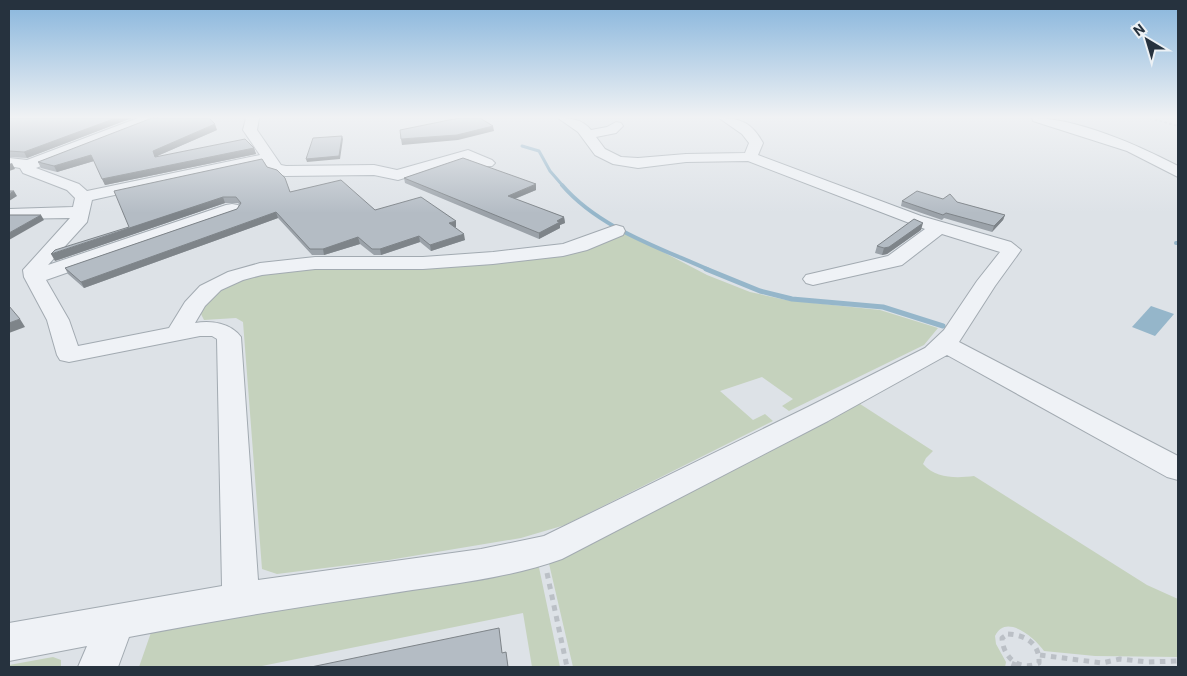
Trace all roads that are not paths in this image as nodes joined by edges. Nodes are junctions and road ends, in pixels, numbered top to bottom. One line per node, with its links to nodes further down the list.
1 (58, 150): 11 (street)
2 (264, 150): 8 (street)
3 (459, 150): 13 (street)
4 (598, 150): 10 (street)
5 (753, 150): 9 (street)
6 (1135, 150): 14 (street)
7 (688, 151): 10 (street)
8 (269, 157): 13 (street); 15 (street)
9 (750, 157): 10 (street); 18 (street)
10 (660, 159)
11 (19, 163): 15 (street)
12 (487, 163): 13 (street)
13 (374, 170)
14 (1178, 172)
15 (83, 205): 17 (street); 20 (street)
16 (232, 209): 20 (street)
17 (9, 214)
18 (927, 224): 21 (street); 23 (street)
19 (616, 230): 22 (street)
20 (34, 277): 22 (street)
21 (812, 279)
22 (178, 333): 25 (street)
23 (946, 345): 24 (street); 25 (street)
24 (1178, 469)
25 (241, 599): 26 (street)
26 (116, 622): 27 (street); 28 (street)
27 (9, 642)
28 (98, 667)

